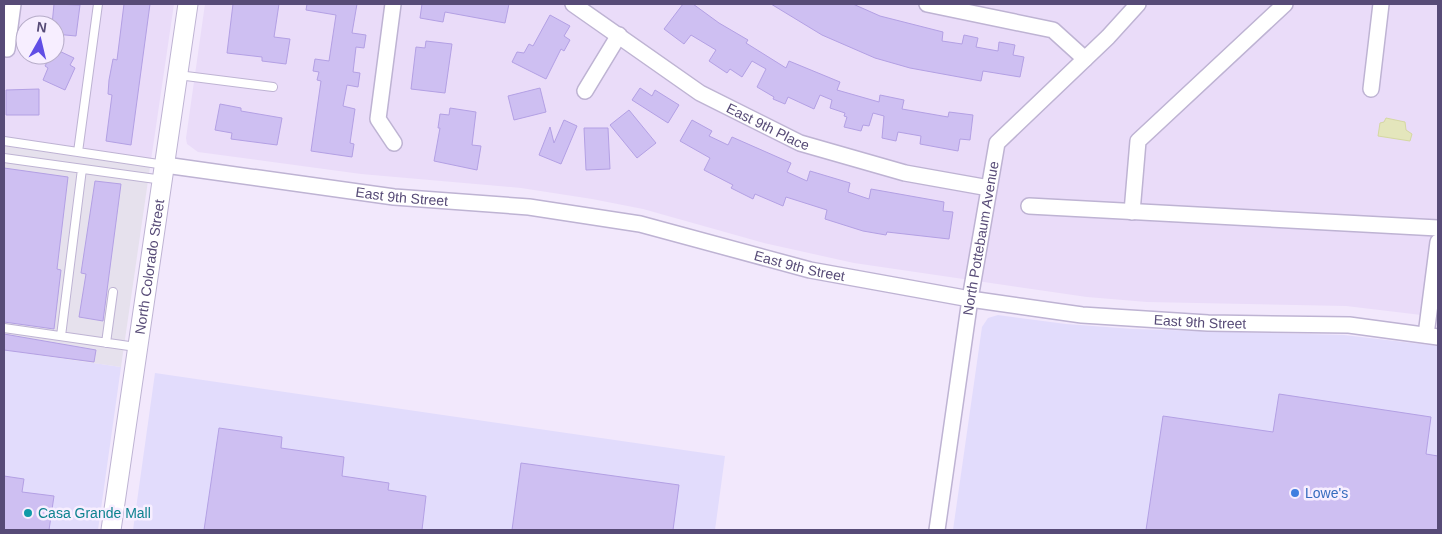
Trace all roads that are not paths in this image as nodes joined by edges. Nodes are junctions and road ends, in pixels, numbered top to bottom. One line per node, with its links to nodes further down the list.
1 (13, 4): 11 (street)
2 (98, 4): 19 (lane)
3 (188, 4): 13 (street, North Colorado Street)
4 (393, 4): 18 (street)
5 (573, 4): 10 (street, East 9th Place)
6 (927, 4): 12 (street)
7 (1138, 4): 12 (street, North Pottebaum Avenue)
8 (1285, 4): 25 (street)
9 (1381, 4): 15 (street)
10 (619, 35): 16 (street); 23 (street, East 9th Place)
11 (6, 49)
12 (1085, 59): 23 (street, North Pottebaum Avenue)
13 (178, 74): 14 (lane); 22 (street, North Colorado Street)
14 (273, 87)
15 (1371, 89)
16 (585, 91)
17 (4, 141): 19 (lane)
18 (394, 142)
19 (78, 152): 22 (lane)
20 (4, 158): 21 (lane)
21 (82, 169): 22 (lane); 31 (lane)
22 (164, 172): 29 (street, East 9th Street); 34 (street, North Colorado Street)
23 (989, 188): 29 (street, North Pottebaum Avenue)
24 (1030, 206): 25 (street)
25 (1132, 212): 26 (street)
26 (1438, 228)
27 (1438, 242): 32 (street)
28 (113, 292): 33 (lane)
29 (970, 299): 32 (street, East 9th Street); 36 (street, North Pottebaum Avenue)
30 (4, 328): 31 (lane)
31 (61, 336): 33 (lane)
32 (1432, 336)
33 (106, 343): 34 (lane)
34 (138, 347): 35 (street, North Colorado Street)
35 (111, 530)
36 (937, 530)

